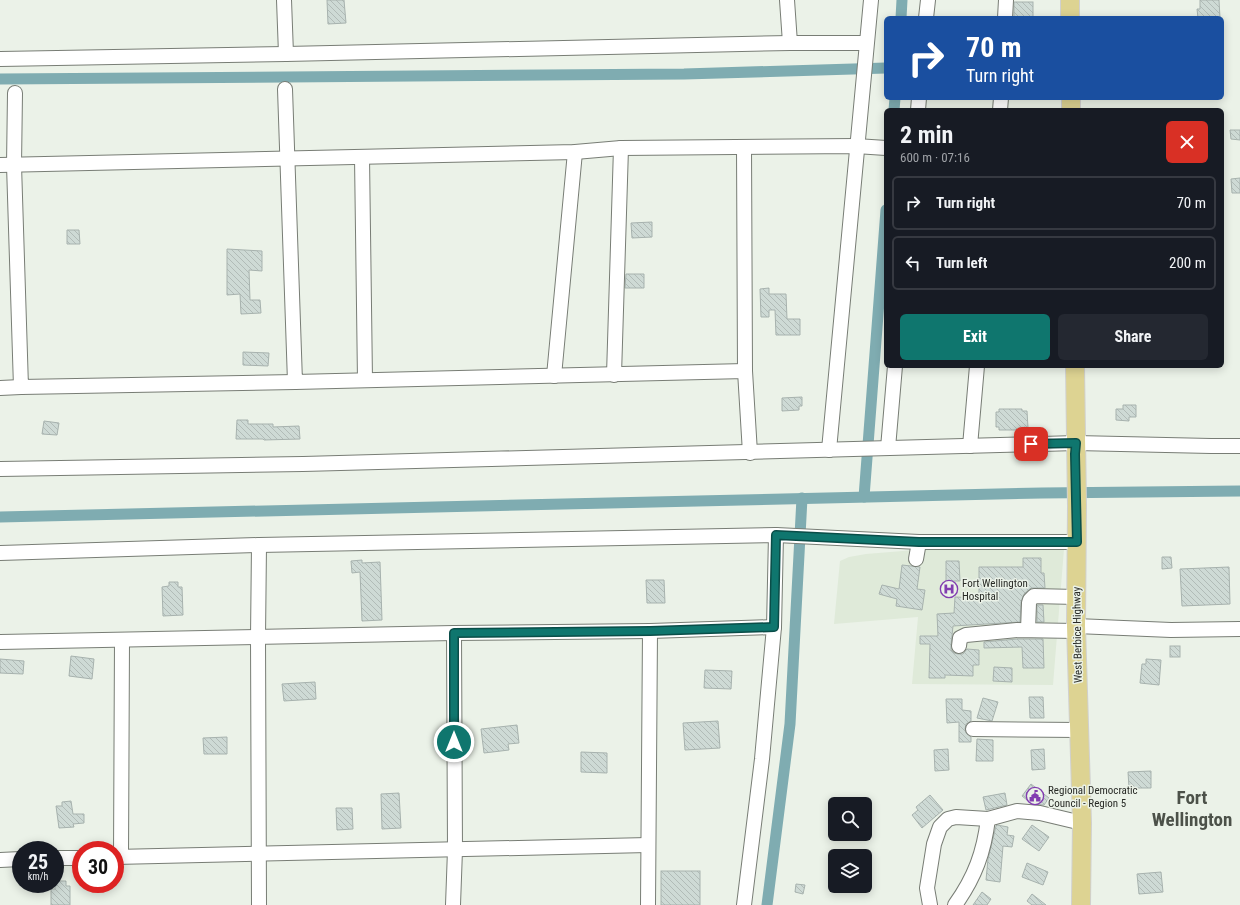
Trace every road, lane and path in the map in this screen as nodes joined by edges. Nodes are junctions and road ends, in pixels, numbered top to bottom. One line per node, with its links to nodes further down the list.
1 (284, 0): 12 (street)
2 (787, 0): 10 (street)
3 (871, 0): 11 (street)
4 (928, 0): 7 (street)
5 (1006, 0): 8 (street)
6 (1070, 0): 9 (main road)
7 (926, 16)
8 (1005, 16)
9 (1070, 16)
10 (790, 43): 11 (street); 12 (street)
11 (866, 43): 16 (street)
12 (286, 54): 13 (street)
13 (0, 59)
14 (285, 89): 22 (street)
15 (15, 93): 24 (street)
16 (856, 146): 17 (street); 19 (street); 39 (street)
17 (744, 147): 18 (street); 28 (street)
18 (621, 148): 20 (street); 29 (street)
19 (884, 148)
20 (575, 152): 21 (street); 30 (street)
21 (362, 157): 22 (street); 31 (street)
22 (286, 158): 24 (street); 32 (street)
23 (0, 165): 24 (street)
24 (14, 165): 33 (street)
25 (895, 368): 37 (street)
26 (977, 368): 35 (street)
27 (1075, 368): 38 (main road, West Berbice Highway)
28 (745, 370): 29 (street); 40 (street)
29 (614, 375): 30 (street)
30 (554, 376): 31 (street)
31 (365, 380): 32 (street)
32 (295, 382): 33 (street)
33 (21, 387): 34 (street)
34 (0, 388)
35 (970, 446): 37 (street); 38 (street)
36 (1240, 446): 38 (street)
37 (888, 448): 39 (street)
38 (1076, 448): 44 (main road, West Berbice Highway)
39 (829, 450): 40 (street)
40 (750, 453): 41 (street)
41 (0, 469)
42 (776, 535): 43 (street); 45 (street); 49 (street)
43 (919, 542): 44 (street); 47 (street)
44 (1077, 542): 48 (main road, West Berbice Highway)
45 (259, 545): 46 (street); 55 (street)
46 (0, 553)
47 (916, 559)
48 (1076, 597): 51 (main road, West Berbice Highway); 52 (street)
49 (774, 627): 53 (street); 73 (street)
50 (1240, 628): 51 (street)
51 (1076, 629): 52 (street); 60 (main road, West Berbice Highway)
52 (1028, 630): 58 (street)
53 (650, 631): 54 (street); 64 (street)
54 (454, 633): 55 (street); 65 (street)
55 (258, 637): 56 (street); 66 (street)
56 (122, 640): 57 (street); 63 (street)
57 (0, 642)
58 (959, 646)
59 (973, 729): 60 (street)
60 (1080, 730): 62 (main road, West Berbice Highway)
61 (988, 818): 62 (street); 74 (street); 75 (street)
62 (1082, 823): 76 (main road, West Berbice Highway)
63 (118, 841)
64 (648, 845): 65 (street); 72 (street)
65 (455, 850): 66 (street); 71 (street)
66 (259, 854): 67 (street); 70 (street)
67 (124, 857)
68 (12, 859): 69 (street)
69 (0, 860)
70 (258, 905)
71 (453, 905)
72 (648, 905)
73 (744, 905)
74 (930, 905)
75 (955, 905)
76 (1081, 905)

